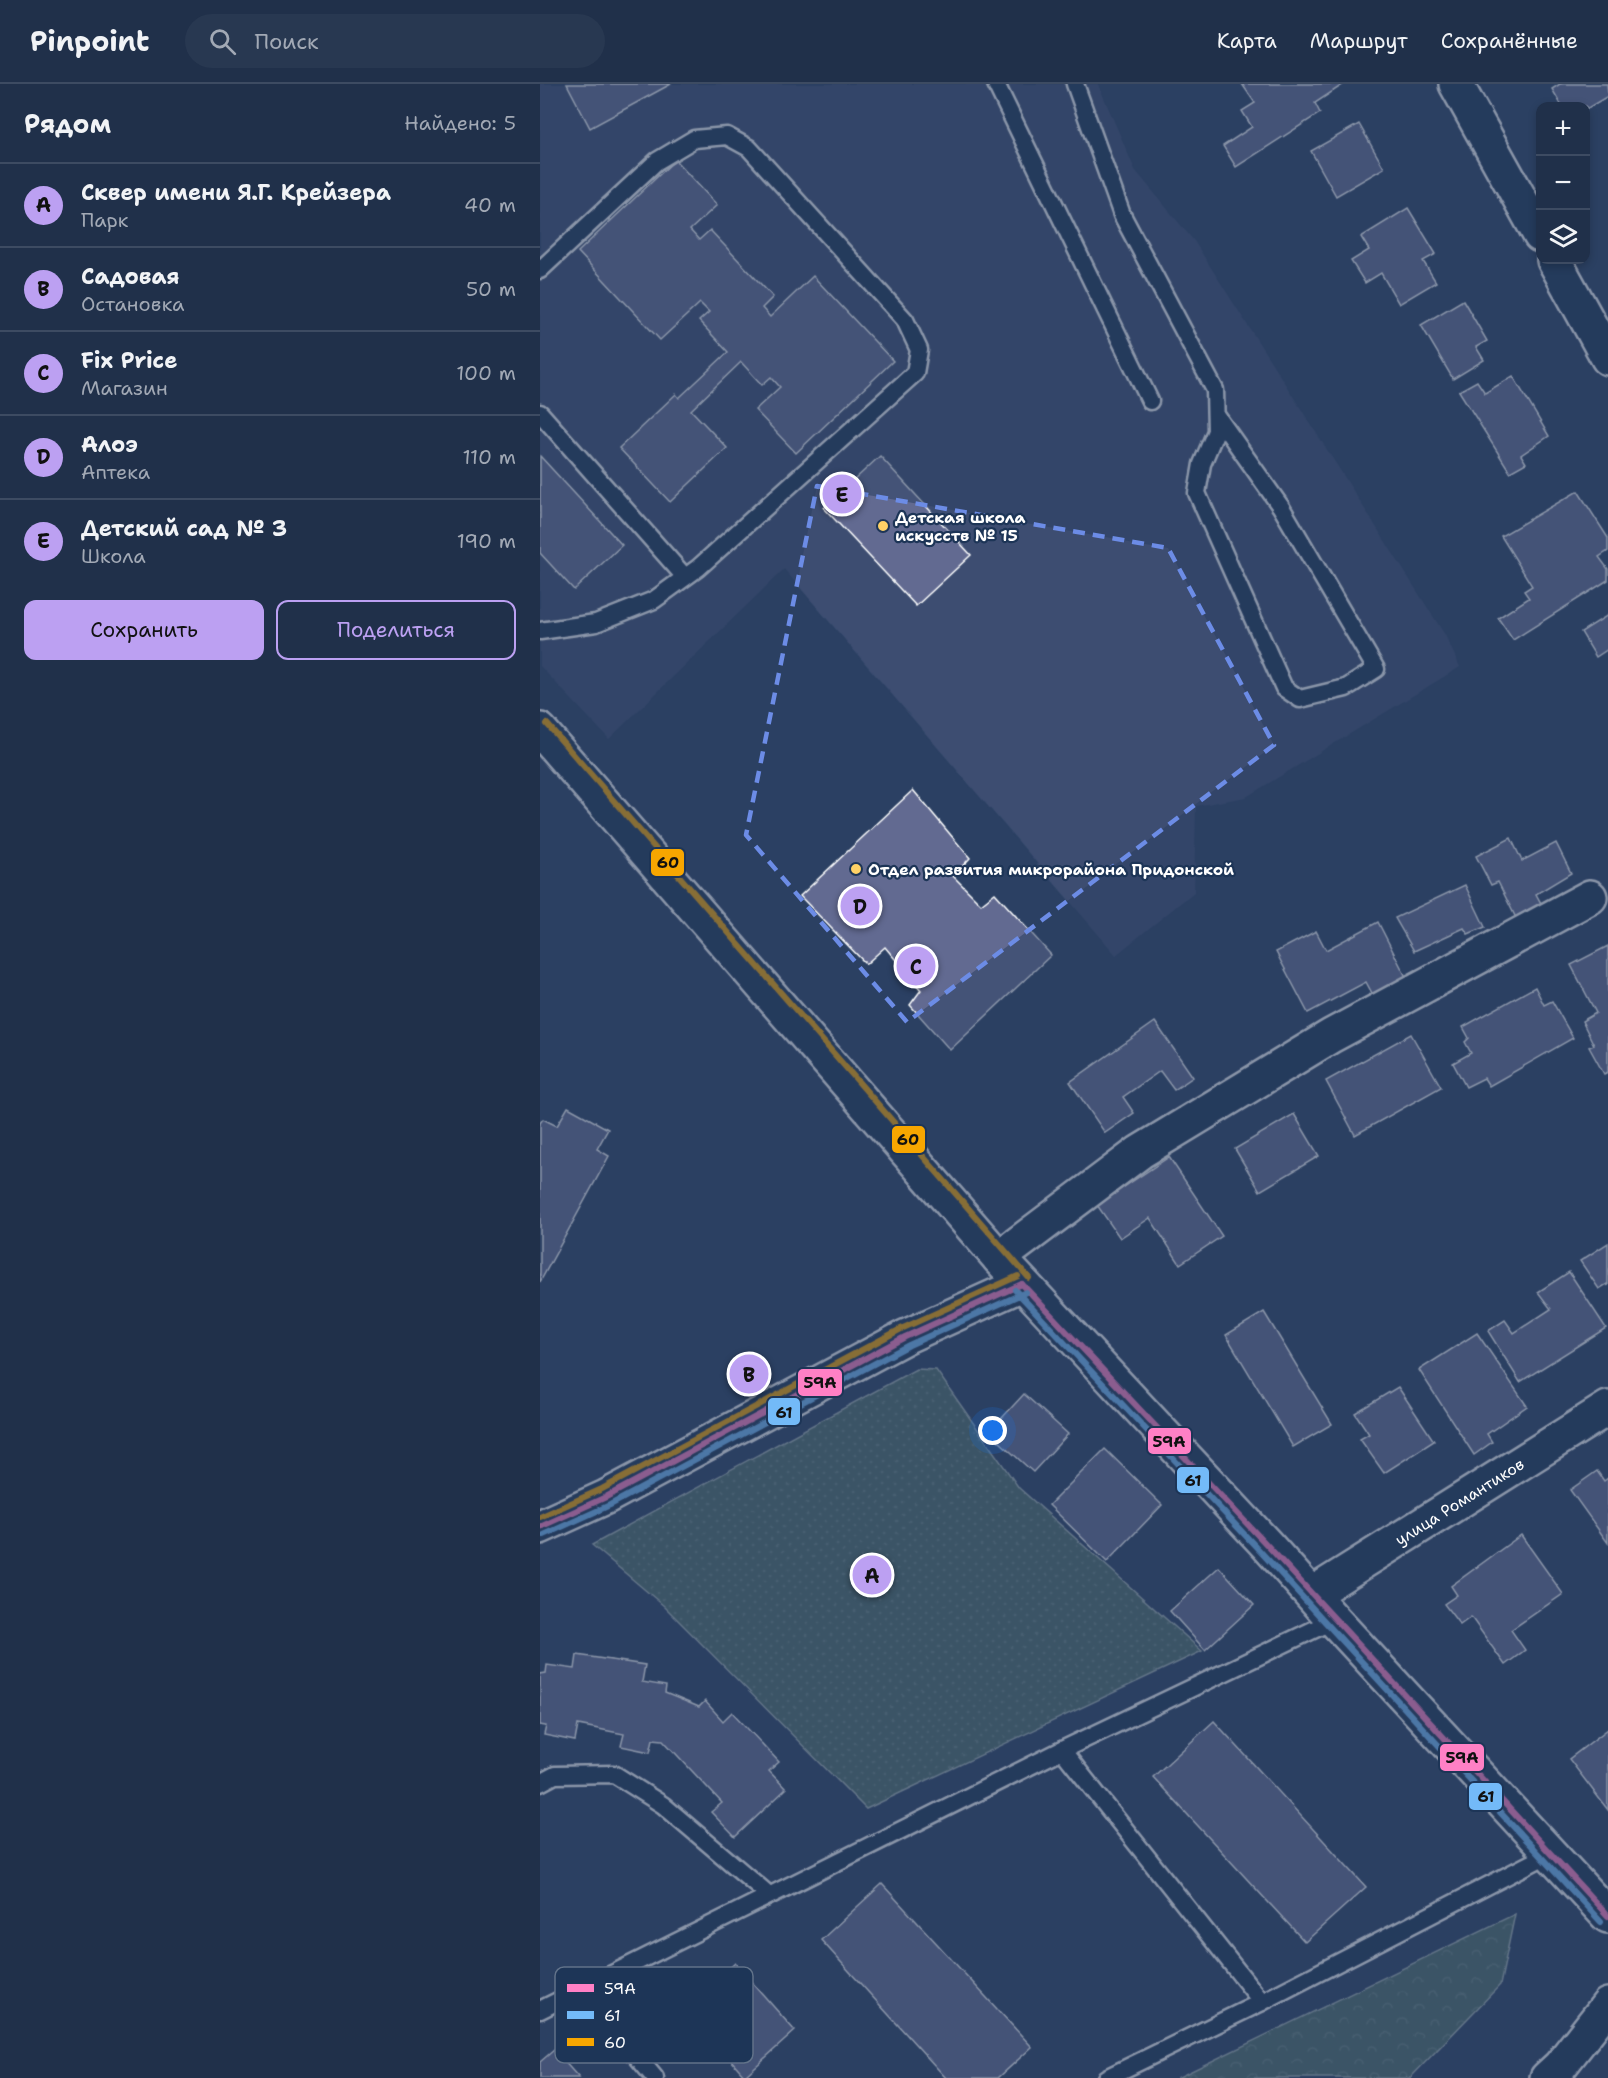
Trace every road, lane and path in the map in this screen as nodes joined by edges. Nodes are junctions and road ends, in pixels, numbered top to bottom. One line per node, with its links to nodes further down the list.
1 (996, 84): 8 (lane)
2 (1075, 84): 10 (lane)
3 (1456, 84): 4 (street)
4 (1536, 228)
5 (1556, 264): 7 (street)
6 (540, 270): 11 (lane)
7 (1608, 358)
8 (1150, 401)
9 (540, 413): 11 (lane)
10 (1216, 415): 10 (lane)
11 (685, 577): 12 (lane)
12 (540, 631)
13 (540, 730): 15 (street)
14 (1590, 897): 15 (street)
15 (999, 1258): 16 (street)
16 (1022, 1284): 18 (street); 19 (street)
17 (1608, 1408): 19 (street, улица Романтиков)
18 (540, 1527)
19 (1312, 1594): 20 (street)
20 (1334, 1620): 21 (lane); 23 (street)
21 (1062, 1750): 24 (lane); 28 (lane)
22 (540, 1783): 24 (lane)
23 (1551, 1853): 25 (street); 28 (lane)
24 (769, 1894): 26 (lane)
25 (1608, 1916)
26 (624, 1967)
27 (555, 2002): 30 (lane)
28 (1262, 2002): 33 (lane)
29 (1608, 2005): 34 (street)
30 (540, 2010)
31 (642, 2063): 32 (lane)
32 (654, 2078)
33 (1106, 2078)
34 (1547, 2078)

